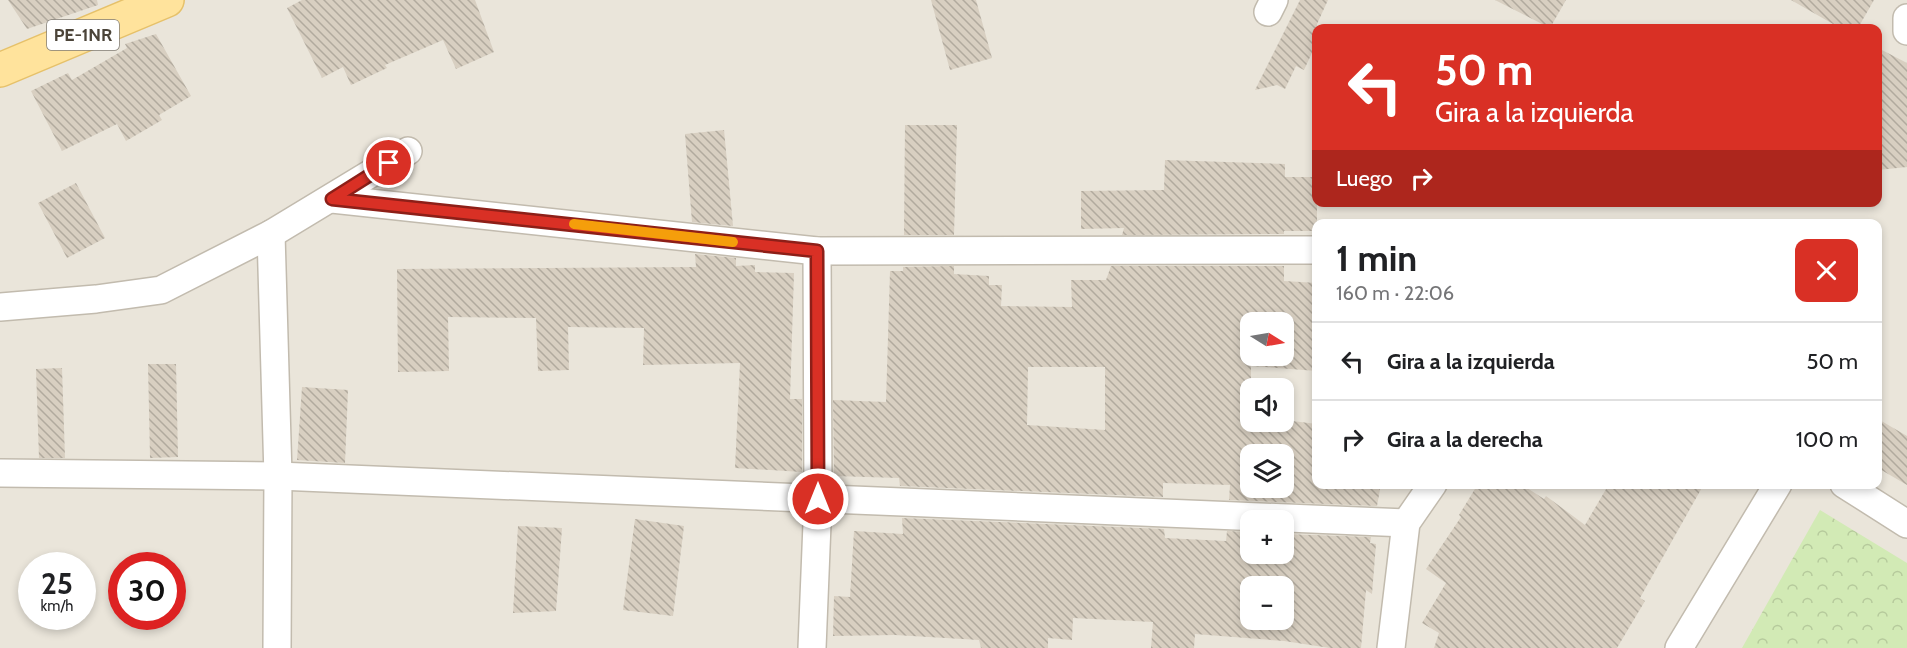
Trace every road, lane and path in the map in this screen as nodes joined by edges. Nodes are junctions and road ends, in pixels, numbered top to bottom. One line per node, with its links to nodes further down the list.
1 (167, 0): 4 (main road, PE-1NR)
2 (1907, 18): 3 (street)
3 (1907, 31)
4 (0, 70)
5 (408, 151): 6 (street)
6 (332, 199): 7 (street); 9 (street)
7 (271, 234): 10 (street); 12 (street)
8 (1312, 250): 9 (street)
9 (817, 251): 16 (street)
10 (0, 307)
11 (0, 473): 12 (street)
12 (278, 476): 16 (street); 19 (street)
13 (1430, 489): 17 (street)
14 (1775, 489): 22 (street)
15 (1852, 489): 18 (street)
16 (818, 499): 17 (street); 20 (street)
17 (1406, 523): 21 (street)
18 (1907, 524)
19 (277, 648)
20 (812, 648)
21 (1391, 648)
22 (1680, 648)

